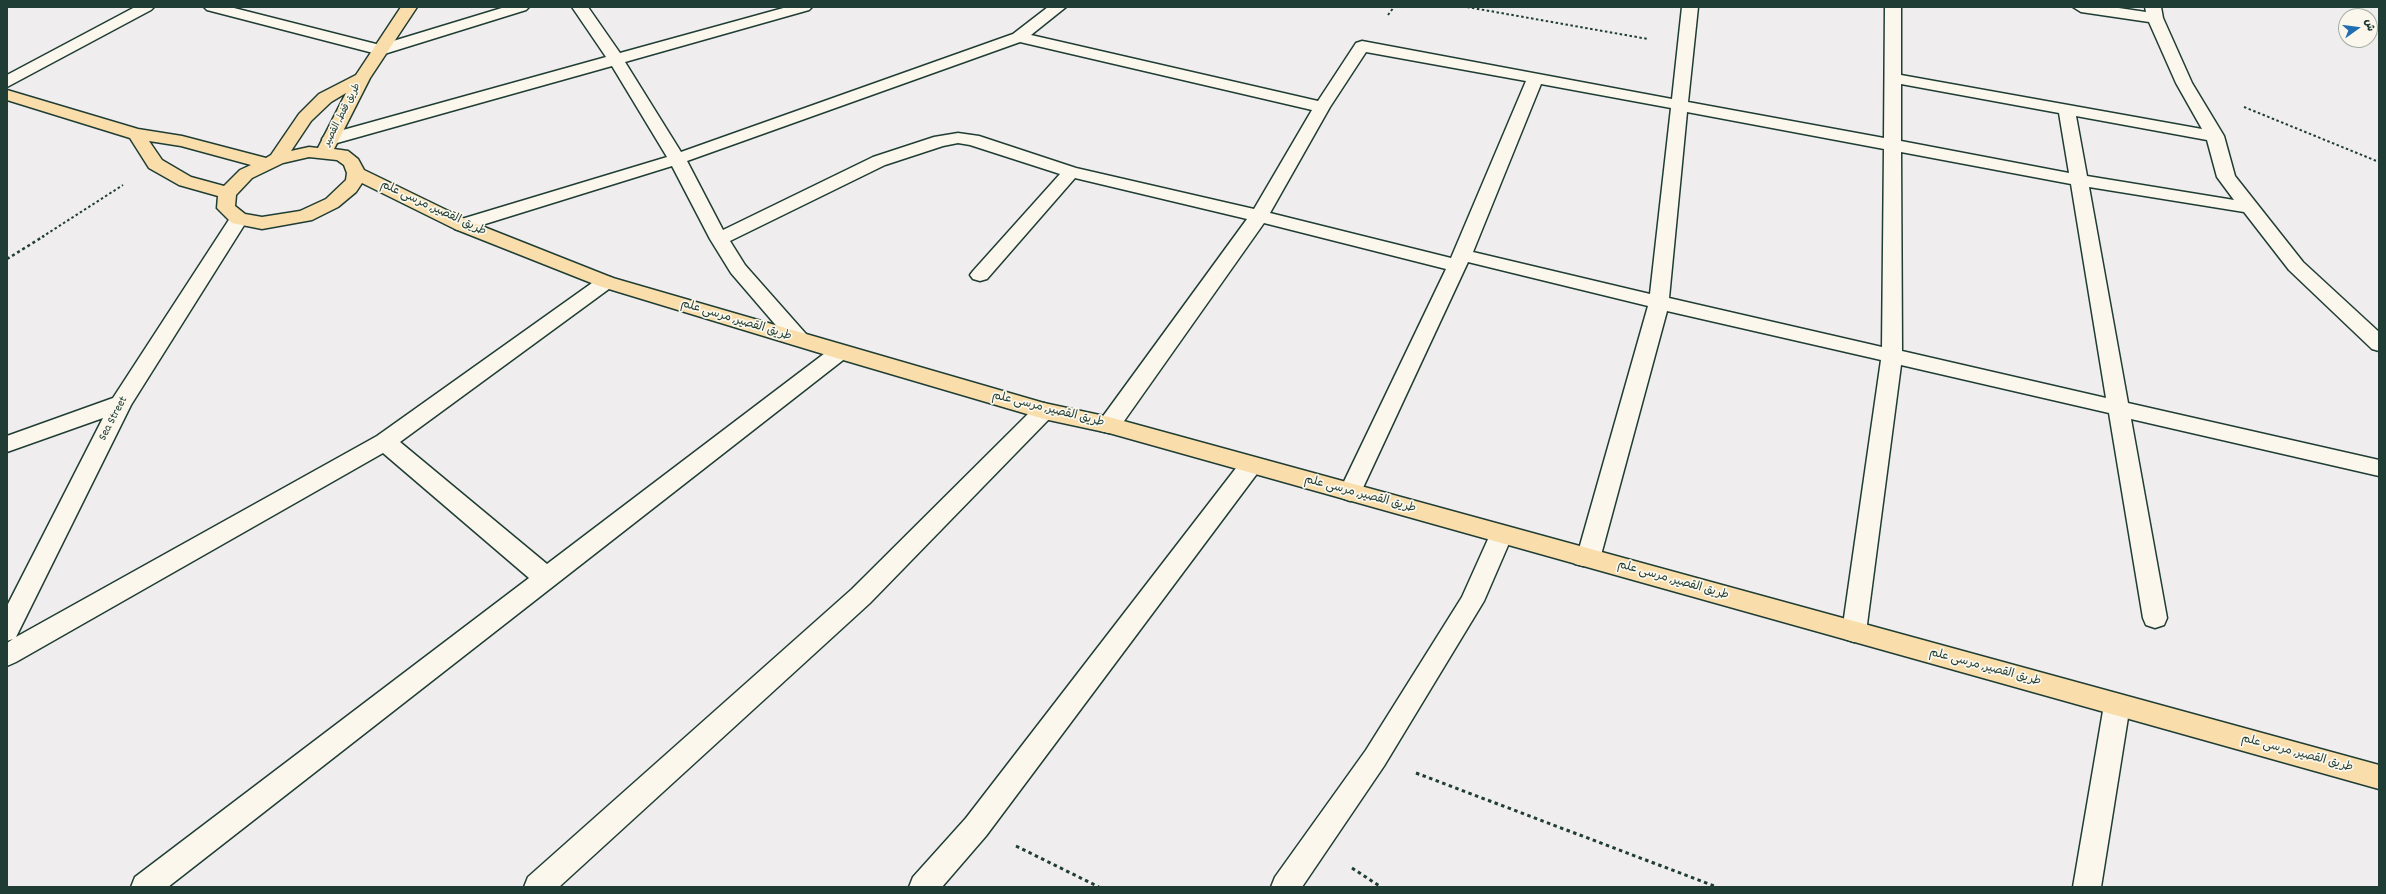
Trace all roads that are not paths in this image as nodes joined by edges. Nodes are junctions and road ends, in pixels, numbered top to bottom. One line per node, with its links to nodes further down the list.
1 (146, 7): 18 (street)
2 (212, 7): 13 (street)
3 (409, 7): 13 (main road, طريق قفط, القصير)
4 (521, 7): 13 (street)
5 (580, 7): 14 (street)
6 (804, 7): 14 (street)
7 (1058, 7): 12 (street)
8 (1690, 7): 20 (street)
9 (1894, 7): 17 (street)
10 (2081, 7): 11 (street)
11 (2154, 13): 24 (street)
12 (1019, 36): 21 (street); 27 (street)
13 (381, 50): 15 (main road, طريق قفط, القصير)
14 (618, 61): 25 (street); 27 (street)
15 (362, 78): 25 (main road, طريق قفط, القصير); 28 (main road, طريق قفط, القصير)
16 (1535, 78): 20 (street); 21 (street); 38 (street)
17 (1893, 78): 22 (street); 26 (street)
18 (7, 82)
19 (7, 95): 23 (main road)
20 (1679, 106): 26 (street); 41 (street)
21 (1322, 107): 34 (street)
22 (2067, 110): 24 (street); 31 (street)
23 (136, 134): 28 (main road); 32 (main road)
24 (2215, 136): 33 (street)
25 (328, 145): 28 (main road); 30 (main road)
26 (1893, 145): 31 (street); 45 (street)
27 (677, 160): 36 (street); 37 (street)
28 (271, 161): 32 (main road)
29 (1071, 172): 34 (street); 37 (street); 39 (street)
30 (356, 173): 35 (main road); 36 (main road, طريق القصير, مرسى علم)
31 (2080, 180): 33 (street); 47 (street)
32 (228, 193): 35 (main road)
33 (2251, 208): 43 (street)
34 (1259, 216): 38 (street); 49 (street)
35 (239, 219): 46 (street, Sea Street)
36 (462, 225): 40 (main road, طريق القصير, مرسى علم)
37 (719, 239): 42 (street)
38 (1459, 260): 41 (street); 54 (street)
39 (980, 275)
40 (606, 282): 42 (main road, طريق القصير, مرسى علم); 50 (street)
41 (1659, 302): 45 (street); 56 (street)
42 (799, 339): 44 (main road, طريق القصير, مرسى علم)
43 (2379, 344)
44 (840, 352): 48 (main road, طريق القصير, مرسى علم); 57 (street)
45 (1892, 355): 47 (street); 60 (street)
46 (121, 403): 51 (street); 59 (street, Sea Street)
47 (2118, 406): 53 (street); 58 (street)
48 (1044, 411): 49 (main road, طريق القصير, مرسى علم); 65 (street)
49 (1109, 426): 52 (main road, طريق القصير, مرسى علم)
50 (385, 442): 57 (street); 61 (street)
51 (7, 444)
52 (1252, 465): 54 (main road, طريق القصير, مرسى علم); 66 (street)
53 (2379, 468)
54 (1350, 492): 55 (main road, طريق القصير, مرسى علم)
55 (1500, 534): 56 (main road, طريق القصير, مرسى علم); 67 (street)
56 (1583, 556): 60 (main road, طريق القصير, مرسى علم)
57 (545, 577): 64 (street)
58 (2155, 618)
59 (7, 631)
60 (1854, 632): 62 (main road, طريق القصير, مرسى علم)
61 (7, 655)
62 (2118, 705): 63 (main road, طريق القصير, مرسى علم); 68 (street)
63 (2379, 777)
64 (144, 887)
65 (538, 887)
66 (923, 887)
67 (1285, 887)
68 (2087, 887)

